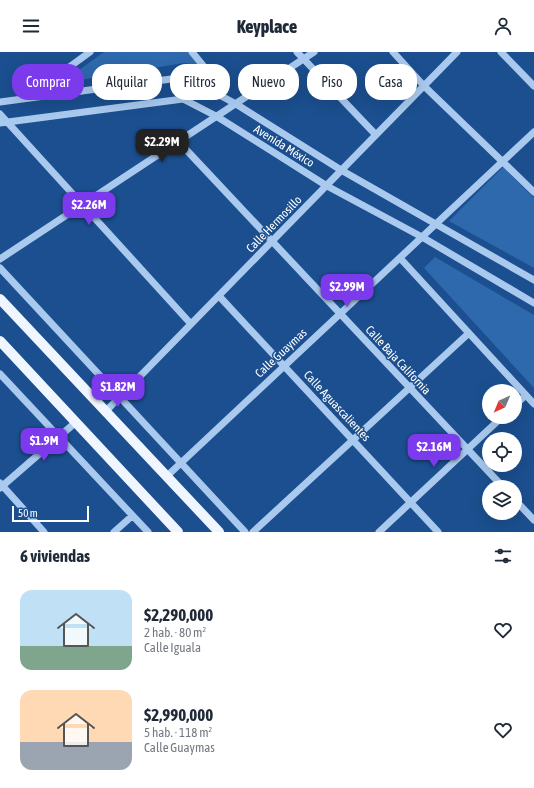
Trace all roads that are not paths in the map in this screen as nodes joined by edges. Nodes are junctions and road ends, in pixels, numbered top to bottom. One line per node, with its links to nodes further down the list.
1 (90, 52): 9 (street)
2 (192, 52): 10 (street)
3 (297, 52): 8 (street)
4 (314, 52): 8 (street)
5 (393, 52): 12 (street)
6 (457, 52): 12 (street, Calle Hermosillo)
7 (501, 52): 13 (street)
8 (303, 59): 18 (street); 23 (street)
9 (73, 64)
10 (202, 64)
11 (170, 79): 14 (street, Avenida México)
12 (424, 86): 23 (street, Calle Hermosillo); 25 (street)
13 (534, 86)
14 (84, 90)
15 (13, 100): 17 (street, Avenida México)
16 (229, 100): 18 (street, Avenida México)
17 (0, 102)
18 (236, 104): 20 (street); 26 (street, Avenida México)
19 (0, 114): 21 (street)
20 (216, 116): 21 (street, Avenida México); 24 (street); 27 (street, Avenida México)
21 (4, 123): 29 (street)
22 (534, 132): 25 (street, Calle Guaymas)
23 (376, 135): 26 (street, Calle Hermosillo)
24 (178, 142): 29 (street); 32 (street, Calle Baja California)
25 (503, 161): 28 (street); 30 (street, Calle Guaymas)
26 (341, 170): 27 (street, Calle Hermosillo); 30 (street, Avenida México)
27 (327, 186): 31 (street, Avenida México); 32 (street, Calle Hermosillo)
28 (534, 192)
29 (82, 205): 34 (street); 41 (street)
30 (437, 223): 31 (street, Calle Guaymas); 36 (street, Avenida México)
31 (422, 237): 33 (street, Calle Guaymas); 39 (street, Avenida México)
32 (273, 241): 37 (street, Calle Hermosillo); 40 (street, Calle Baja California)
33 (400, 258): 40 (street, Calle Guaymas); 42 (street)
34 (0, 259)
35 (0, 268): 48 (street)
36 (534, 280)
37 (219, 296): 41 (street, Calle Hermosillo); 44 (street, Calle Aguascalientes)
38 (0, 299): 51 (main road)
39 (534, 303)
40 (340, 314): 44 (street, Calle Guaymas); 46 (street, Calle Baja California)
41 (191, 324): 48 (street, Calle Hermosillo)
42 (469, 332): 46 (street); 47 (street)
43 (0, 341): 52 (main road)
44 (284, 366): 55 (street, Calle Aguascalientes); 57 (street, Calle Guaymas)
45 (0, 374): 54 (street)
46 (409, 388): 55 (street); 56 (street, Calle Baja California)
47 (526, 395): 49 (street); 50 (street)
48 (120, 398): 51 (street, Calle Hermosillo); 57 (street)
49 (522, 399)
50 (534, 404)
51 (106, 411): 58 (main road)
52 (76, 422): 54 (street); 68 (main road)
53 (495, 424): 56 (street)
54 (59, 437): 60 (street); 63 (street)
55 (353, 440): 61 (street, Calle Aguascalientes); 71 (street)
56 (468, 450): 59 (street, Calle Baja California); 61 (street)
57 (180, 463): 58 (street, Calle Guaymas); 70 (street)
58 (167, 476): 69 (main road)
59 (496, 480)
60 (1, 486): 65 (street)
61 (411, 503): 72 (street); 73 (street, Calle Aguascalientes)
62 (522, 507): 64 (street)
63 (132, 516): 66 (street); 67 (street)
64 (534, 520)
65 (44, 532)
66 (114, 532)
67 (148, 532)
68 (178, 532)
69 (219, 532)
70 (245, 532)
71 (253, 532)
72 (380, 532)
73 (438, 532)

